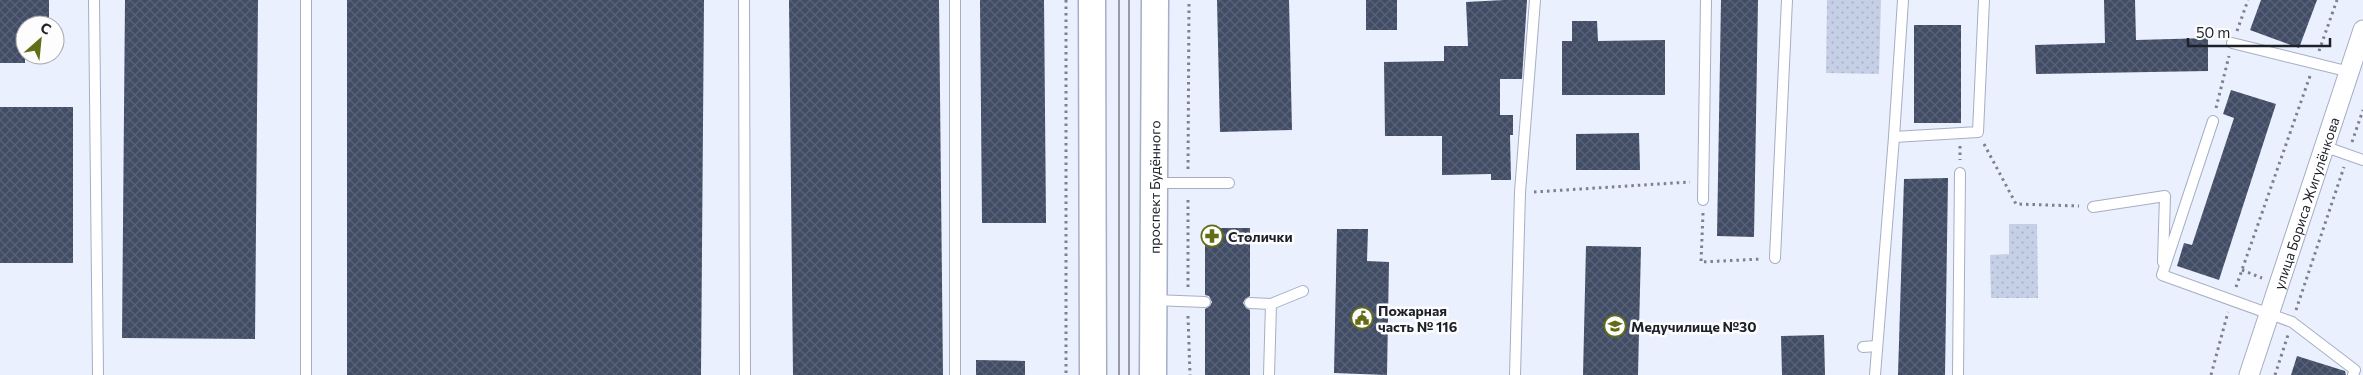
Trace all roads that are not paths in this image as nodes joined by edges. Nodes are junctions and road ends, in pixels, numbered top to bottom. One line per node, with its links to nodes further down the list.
1 (94, 0): 34 (lane)
2 (306, 0): 35 (lane)
3 (744, 0): 36 (lane)
4 (955, 0): 37 (lane)
5 (1092, 0): 38 (main road)
6 (1154, 0): 20 (main road, проспект Будённого)
7 (1535, 0): 41 (lane)
8 (1706, 0): 22 (lane)
9 (1787, 0): 24 (lane)
10 (1903, 0): 16 (lane)
11 (1984, 0): 16 (lane)
12 (2363, 30): 14 (street, улица Бориса Жигулёнкова)
13 (2232, 43): 14 (lane)
14 (2350, 72): 17 (street, улица Бориса Жигулёнкова)
15 (2213, 121): 25 (lane)
16 (1894, 137): 32 (lane)
17 (2326, 147): 18 (lane); 31 (street, улица Бориса Жигулёнкова)
18 (2363, 160)
19 (1960, 173): 43 (lane)
20 (1154, 183): 21 (lane); 27 (main road, проспект Будённого)
21 (1229, 183)
22 (1703, 200)
23 (2093, 207): 25 (lane)
24 (1776, 258)
25 (2162, 275): 31 (lane)
26 (1303, 291): 30 (lane)
27 (1153, 300): 28 (lane); 39 (main road, проспект Будённого)
28 (1205, 302)
29 (1250, 303): 30 (lane)
30 (1271, 304): 40 (lane)
31 (2270, 314): 44 (street, улица Бориса Жигулёнкова); 45 (lane)
32 (1877, 346): 33 (lane); 42 (lane)
33 (1863, 347)
34 (98, 375)
35 (306, 375)
36 (745, 375)
37 (955, 375)
38 (1093, 375)
39 (1153, 375)
40 (1270, 375)
41 (1515, 375)
42 (1875, 375)
43 (1958, 375)
44 (2249, 375)
45 (2353, 375)

